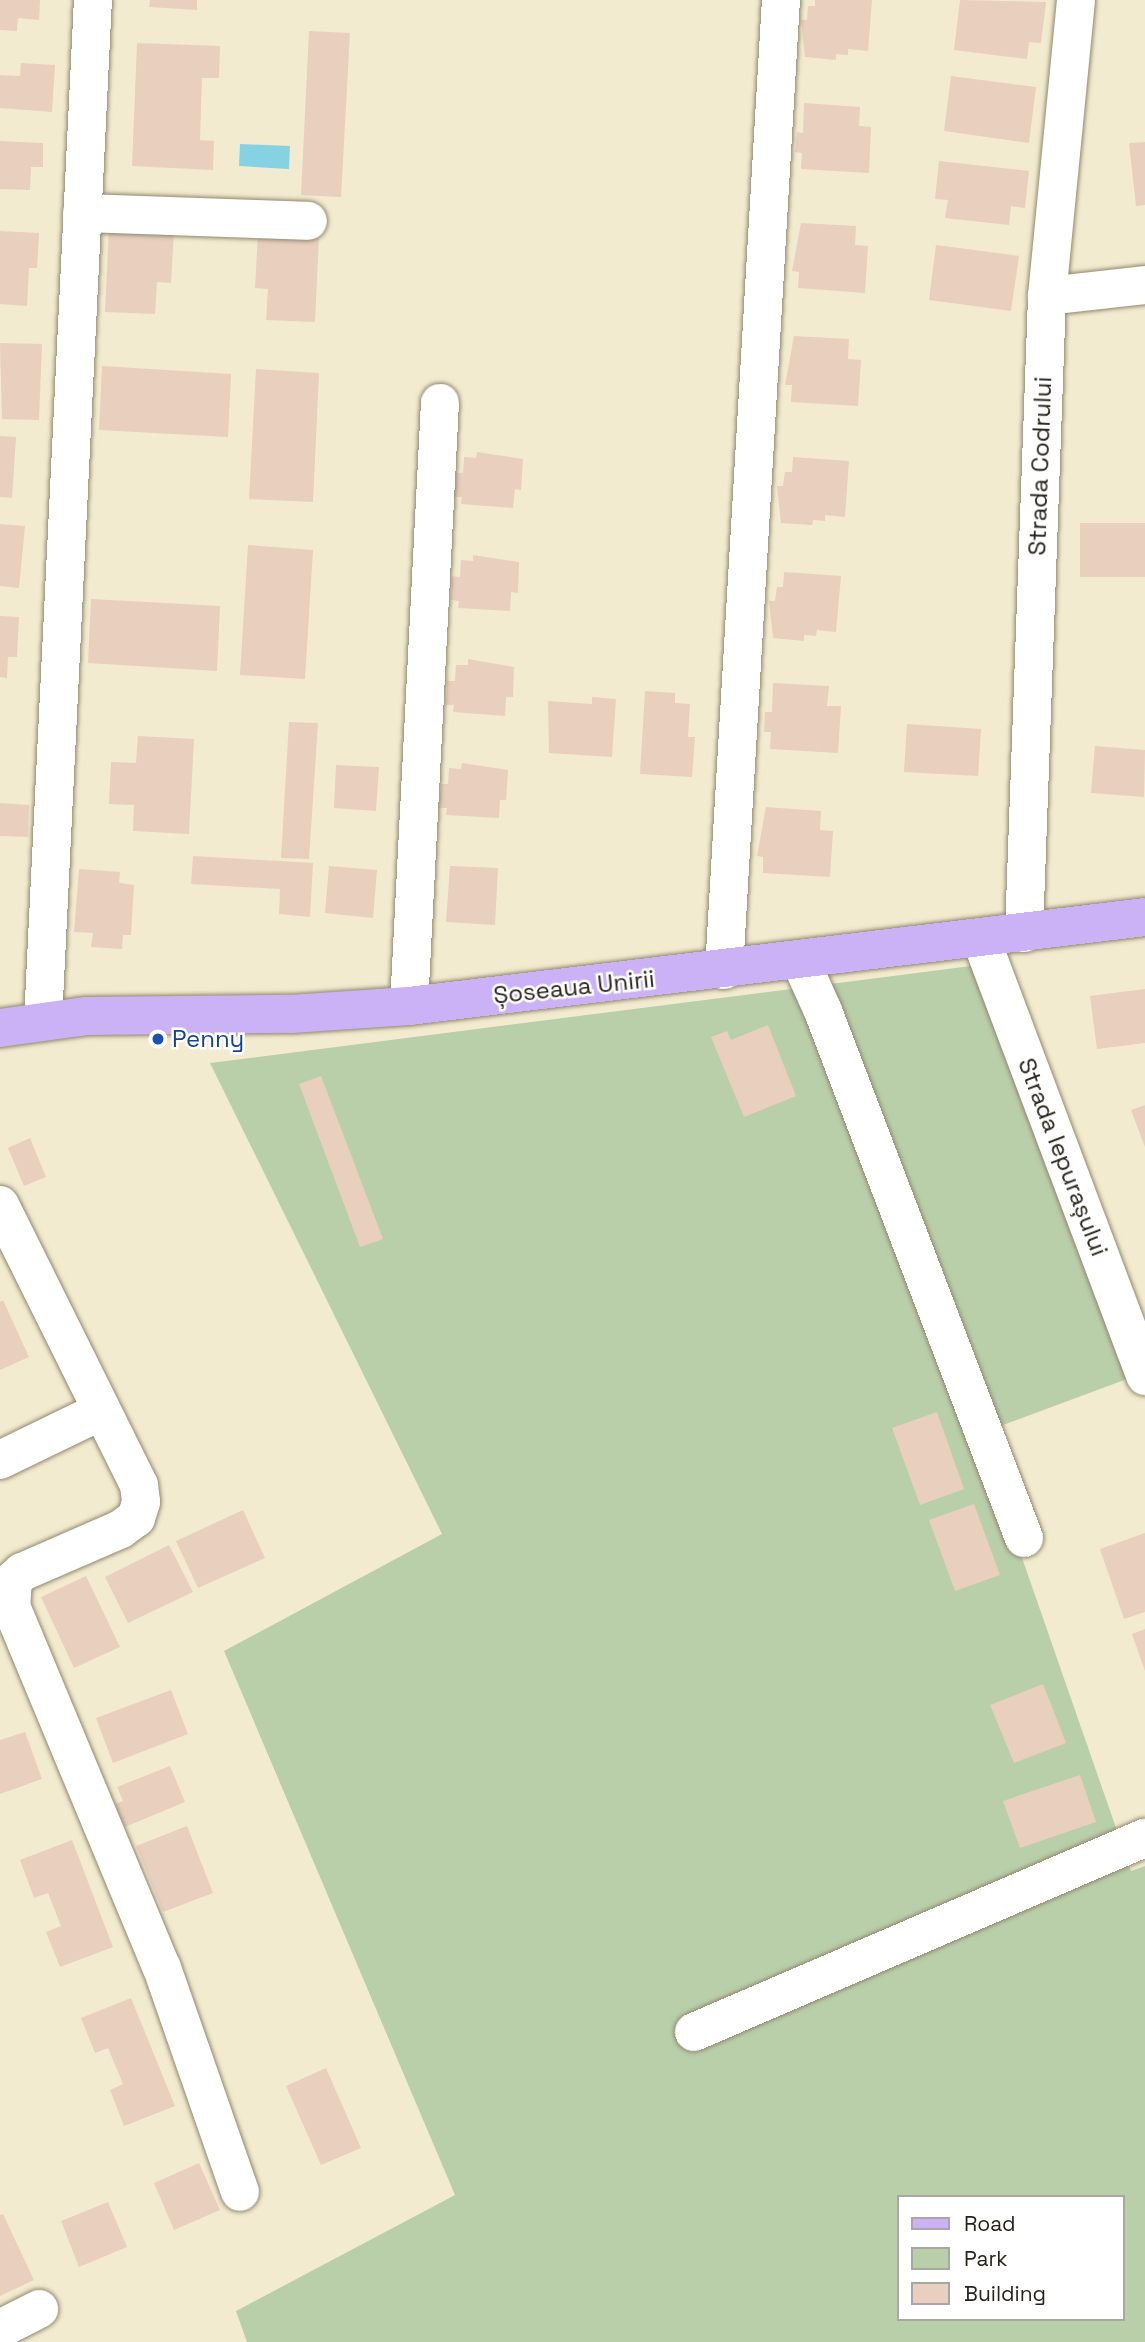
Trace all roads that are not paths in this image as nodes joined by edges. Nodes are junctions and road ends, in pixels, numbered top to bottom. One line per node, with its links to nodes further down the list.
1 (93, 0): 4 (street)
2 (781, 0): 13 (street)
3 (1076, 0): 7 (street, Strada Codrului)
4 (82, 213): 5 (street); 15 (street)
5 (308, 221)
6 (1145, 285): 7 (street)
7 (1047, 296): 10 (street, Strada Codrului)
8 (440, 403): 14 (street)
9 (1145, 916): 10 (main road, Șoseaua Unirii)
10 (1024, 933): 11 (main road, Șoseaua Unirii)
11 (981, 939): 12 (main road, Șoseaua Unirii); 18 (street, Strada Iepurașului)
12 (800, 960): 13 (main road, Șoseaua Unirii); 21 (street)
13 (724, 970): 14 (main road, Șoseaua Unirii)
14 (409, 1006): 15 (main road, Șoseaua Unirii)
15 (43, 1021): 16 (main road, Șoseaua Unirii)
16 (0, 1028)
17 (0, 1205): 19 (street)
18 (1145, 1376)
19 (101, 1411): 20 (street); 24 (street)
20 (0, 1460)
21 (1024, 1538)
22 (1145, 1838): 23 (street)
23 (694, 2032)
24 (240, 2192)
25 (39, 2309): 26 (street)
26 (0, 2329)

